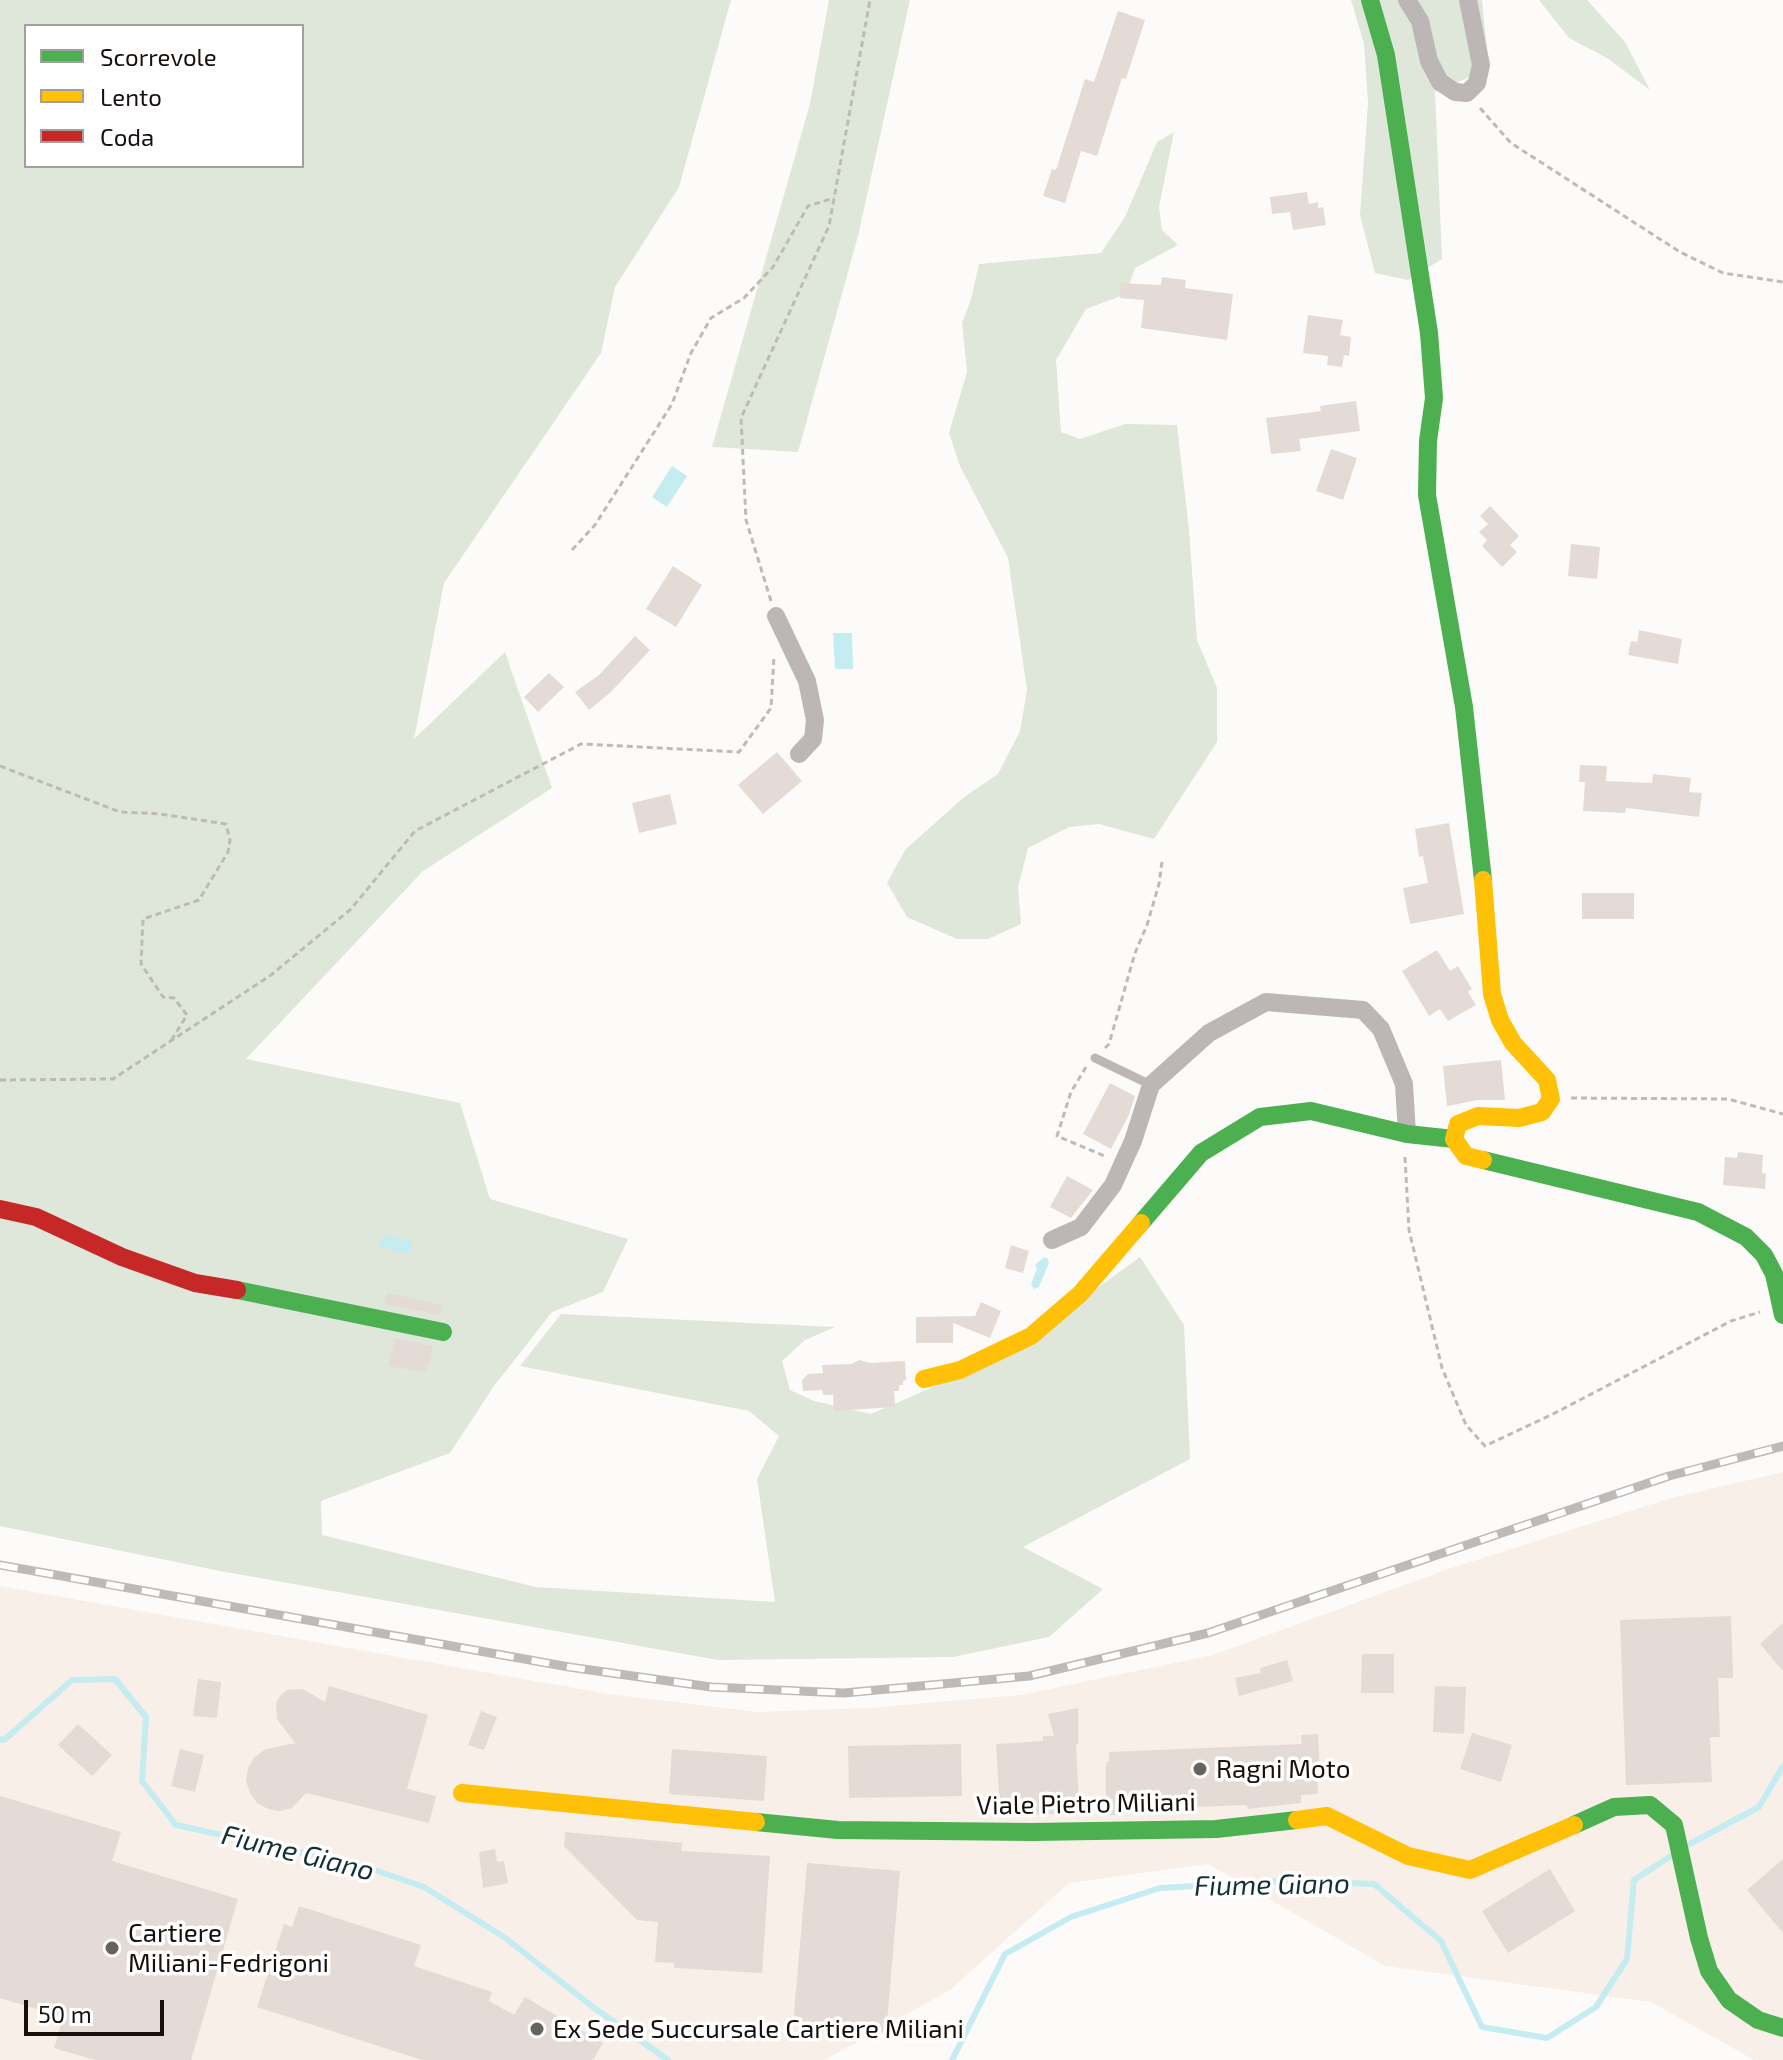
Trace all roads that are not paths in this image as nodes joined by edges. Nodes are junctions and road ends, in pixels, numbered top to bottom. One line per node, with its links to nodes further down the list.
1 (1370, 0): 9 (street)
2 (1407, 0): 3 (street)
3 (1468, 0)
4 (776, 616): 5 (street)
5 (799, 754)
6 (1095, 1058): 7 (lane)
7 (1151, 1085): 8 (street); 11 (street)
8 (1407, 1134): 9 (street); 14 (street)
9 (1454, 1139): 12 (street)
10 (0, 1209): 13 (street)
11 (1052, 1240)
12 (1781, 1311)
13 (443, 1332)
14 (924, 1379)
15 (462, 1793): 16 (street, Viale Pietro Miliani)
16 (1783, 2028)

